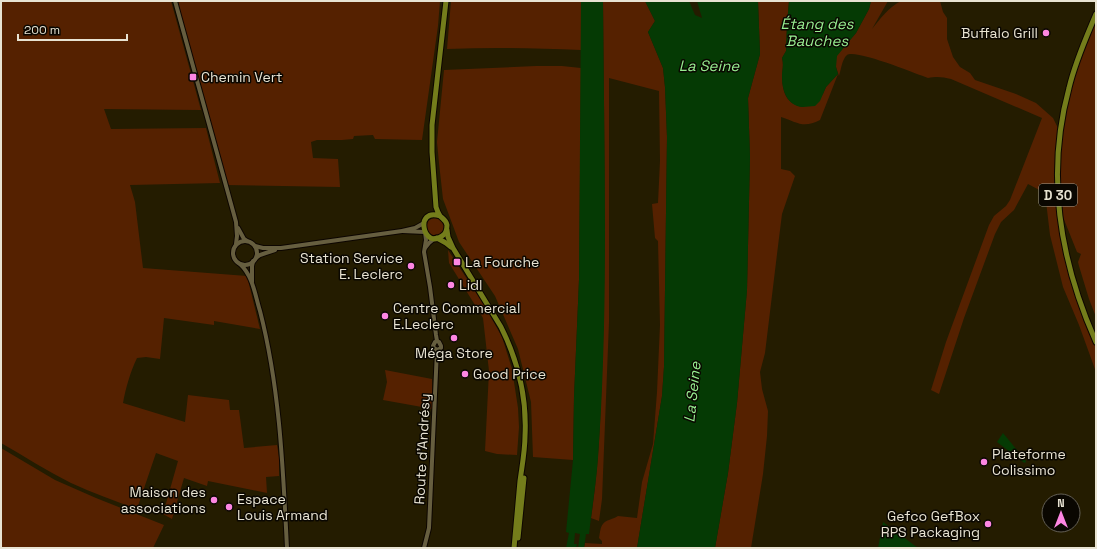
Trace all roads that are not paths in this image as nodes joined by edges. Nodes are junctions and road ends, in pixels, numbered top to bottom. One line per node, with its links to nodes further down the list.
1 (175, 1): 8 (street)
2 (445, 1): 6 (main road); 7 (main road)
3 (1096, 14): 5 (main road, D 30)
4 (1096, 18): 5 (main road, D 30)
5 (1083, 46): 23 (main road, D 30)
6 (430, 216): 7 (main road); 9 (main road)
7 (440, 216): 10 (main road)
8 (236, 222): 14 (street); 15 (street)
9 (424, 224): 11 (street); 12 (main road)
10 (446, 230): 13 (main road); 19 (main road)
11 (402, 231): 12 (street); 17 (street)
12 (425, 232): 13 (main road); 18 (street, Route d'Andrésy)
13 (436, 238): 18 (street); 19 (main road)
14 (247, 241): 15 (street); 16 (street)
15 (236, 244): 21 (street)
16 (255, 246): 17 (street); 20 (street)
17 (281, 248): 20 (street)
18 (425, 248): 25 (street, Route d'Andrésy)
19 (453, 248): 26 (main road)
20 (254, 260): 21 (street); 22 (street)
21 (240, 264): 22 (street)
22 (253, 284): 24 (street)
23 (1096, 342)
24 (287, 548)
25 (424, 548)
26 (515, 548)

